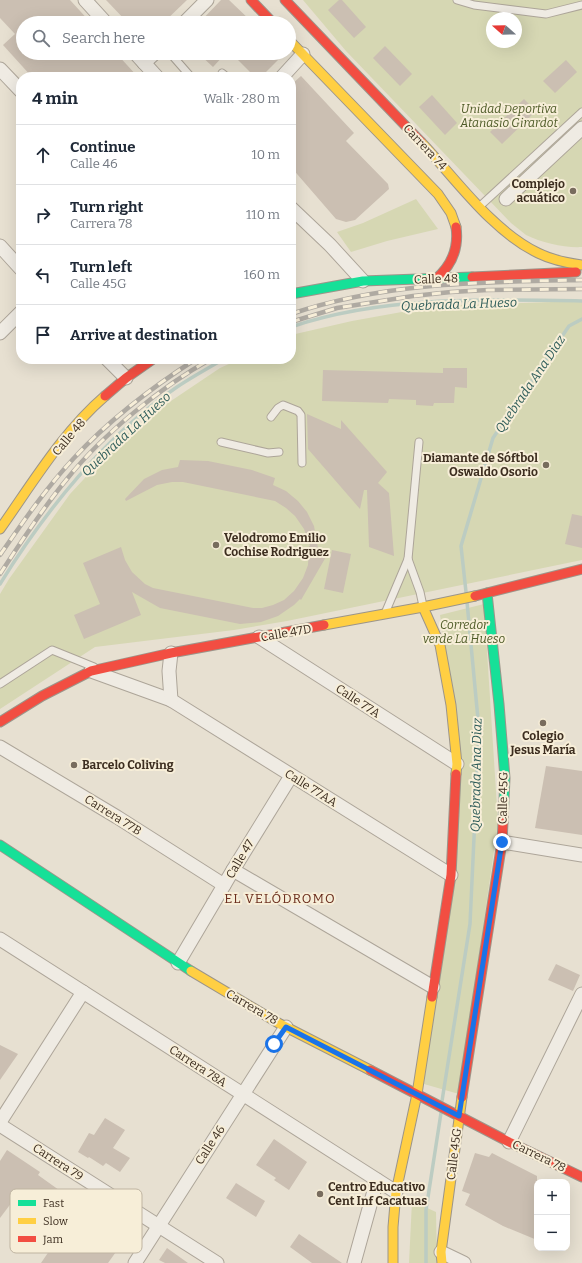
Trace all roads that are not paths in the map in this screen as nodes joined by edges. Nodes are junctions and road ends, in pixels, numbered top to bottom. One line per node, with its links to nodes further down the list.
1 (85, 0): 7 (street)
2 (207, 0): 8 (street)
3 (251, 0): 9 (street)
4 (285, 0): 24 (street, Carrera 74)
5 (458, 0): 6 (lane)
6 (582, 5)
7 (100, 16)
8 (191, 16)
9 (266, 16)
10 (296, 47): 11 (street, Carrera 74)
11 (303, 54): 19 (street); 30 (street, Carrera 74)
12 (141, 60): 15 (street)
13 (147, 60): 15 (street)
14 (176, 60): 18 (lane)
15 (144, 63): 17 (street)
16 (1, 71): 20 (street)
17 (152, 72)
18 (187, 72)
19 (287, 72)
20 (16, 86)
21 (582, 112): 24 (lane)
22 (582, 128): 23 (street)
23 (506, 199)
24 (479, 207): 28 (street, Carrera 74)
25 (296, 213): 31 (street)
26 (0, 246): 27 (street)
27 (16, 264)
28 (582, 265)
29 (582, 272): 30 (street, Calle 48)
30 (436, 279): 31 (street, Calle 48)
31 (364, 281): 32 (street, Calle 48)
32 (296, 293)
33 (16, 317): 34 (street)
34 (0, 333)
35 (112, 364): 37 (street)
36 (146, 364): 37 (street, Calle 48)
37 (126, 378): 43 (street, Calle 48)
38 (271, 417): 42 (lane)
39 (221, 442): 41 (lane)
40 (419, 442): 44 (lane)
41 (279, 452)
42 (302, 463)
43 (0, 529)
44 (408, 559): 47 (lane); 48 (lane)
45 (582, 569): 46 (street, Calle 47D)
46 (483, 594): 47 (street, Calle 47D); 60 (street, Calle 45G)
47 (423, 607): 48 (street, Calle 47D); 50 (street)
48 (385, 614): 51 (street, Calle 47D)
49 (441, 624): 50 (street)
50 (434, 631): 58 (street)
51 (259, 637): 52 (street, Calle 47D); 58 (street, Calle 77A)
52 (171, 653): 53 (street, Calle 47D); 55 (street)
53 (95, 670): 54 (lane); 55 (street, Calle 77AA); 56 (street, Calle 47D)
54 (0, 684)
55 (171, 700): 59 (street, Calle 77AA)
56 (0, 722)
57 (0, 747): 65 (street, Carrera 77B)
58 (457, 764): 64 (street)
59 (291, 776): 63 (street, Calle 47); 64 (street, Calle 77AA)
60 (502, 842): 62 (street); 76 (street, Calle 45G)
61 (0, 845): 67 (street, Carrera 78)
62 (582, 855)
63 (233, 870): 65 (street, Calle 47); 68 (street)
64 (451, 875): 68 (street)
65 (224, 885): 67 (street, Calle 47)
66 (0, 939): 69 (street, Carrera 78A)
67 (178, 964): 71 (street, Carrera 78)
68 (433, 987): 72 (street)
69 (83, 992): 73 (street, Carrera 78A); 77 (street)
70 (582, 994): 79 (street)
71 (286, 1027): 72 (street, Carrera 78); 73 (street, Calle 46)
72 (417, 1094): 74 (street); 75 (street, Carrera 78)
73 (242, 1095): 81 (street, Carrera 78A); 85 (street, Calle 46)
74 (414, 1112): 75 (street); 83 (street)
75 (448, 1113): 76 (street, Carrera 78); 78 (street)
76 (459, 1116): 78 (street, Calle 45G); 79 (street, Carrera 78)
77 (0, 1124): 82 (street, Carrera 79)
78 (457, 1131): 88 (street, Calle 45G)
79 (509, 1142): 80 (street, Carrera 78)
80 (582, 1177)
81 (377, 1180): 83 (street, Carrera 78A); 91 (street)
82 (100, 1189)
83 (396, 1192): 92 (street)
84 (142, 1217): 85 (street, Carrera 79)
85 (158, 1227): 86 (street, Calle 46); 90 (street, Carrera 79)
86 (142, 1252)
87 (141, 1253): 89 (street, Calle 46)
88 (442, 1258): 93 (street)
89 (135, 1263)
90 (216, 1263)
91 (354, 1263)
92 (393, 1263)
93 (464, 1263)

